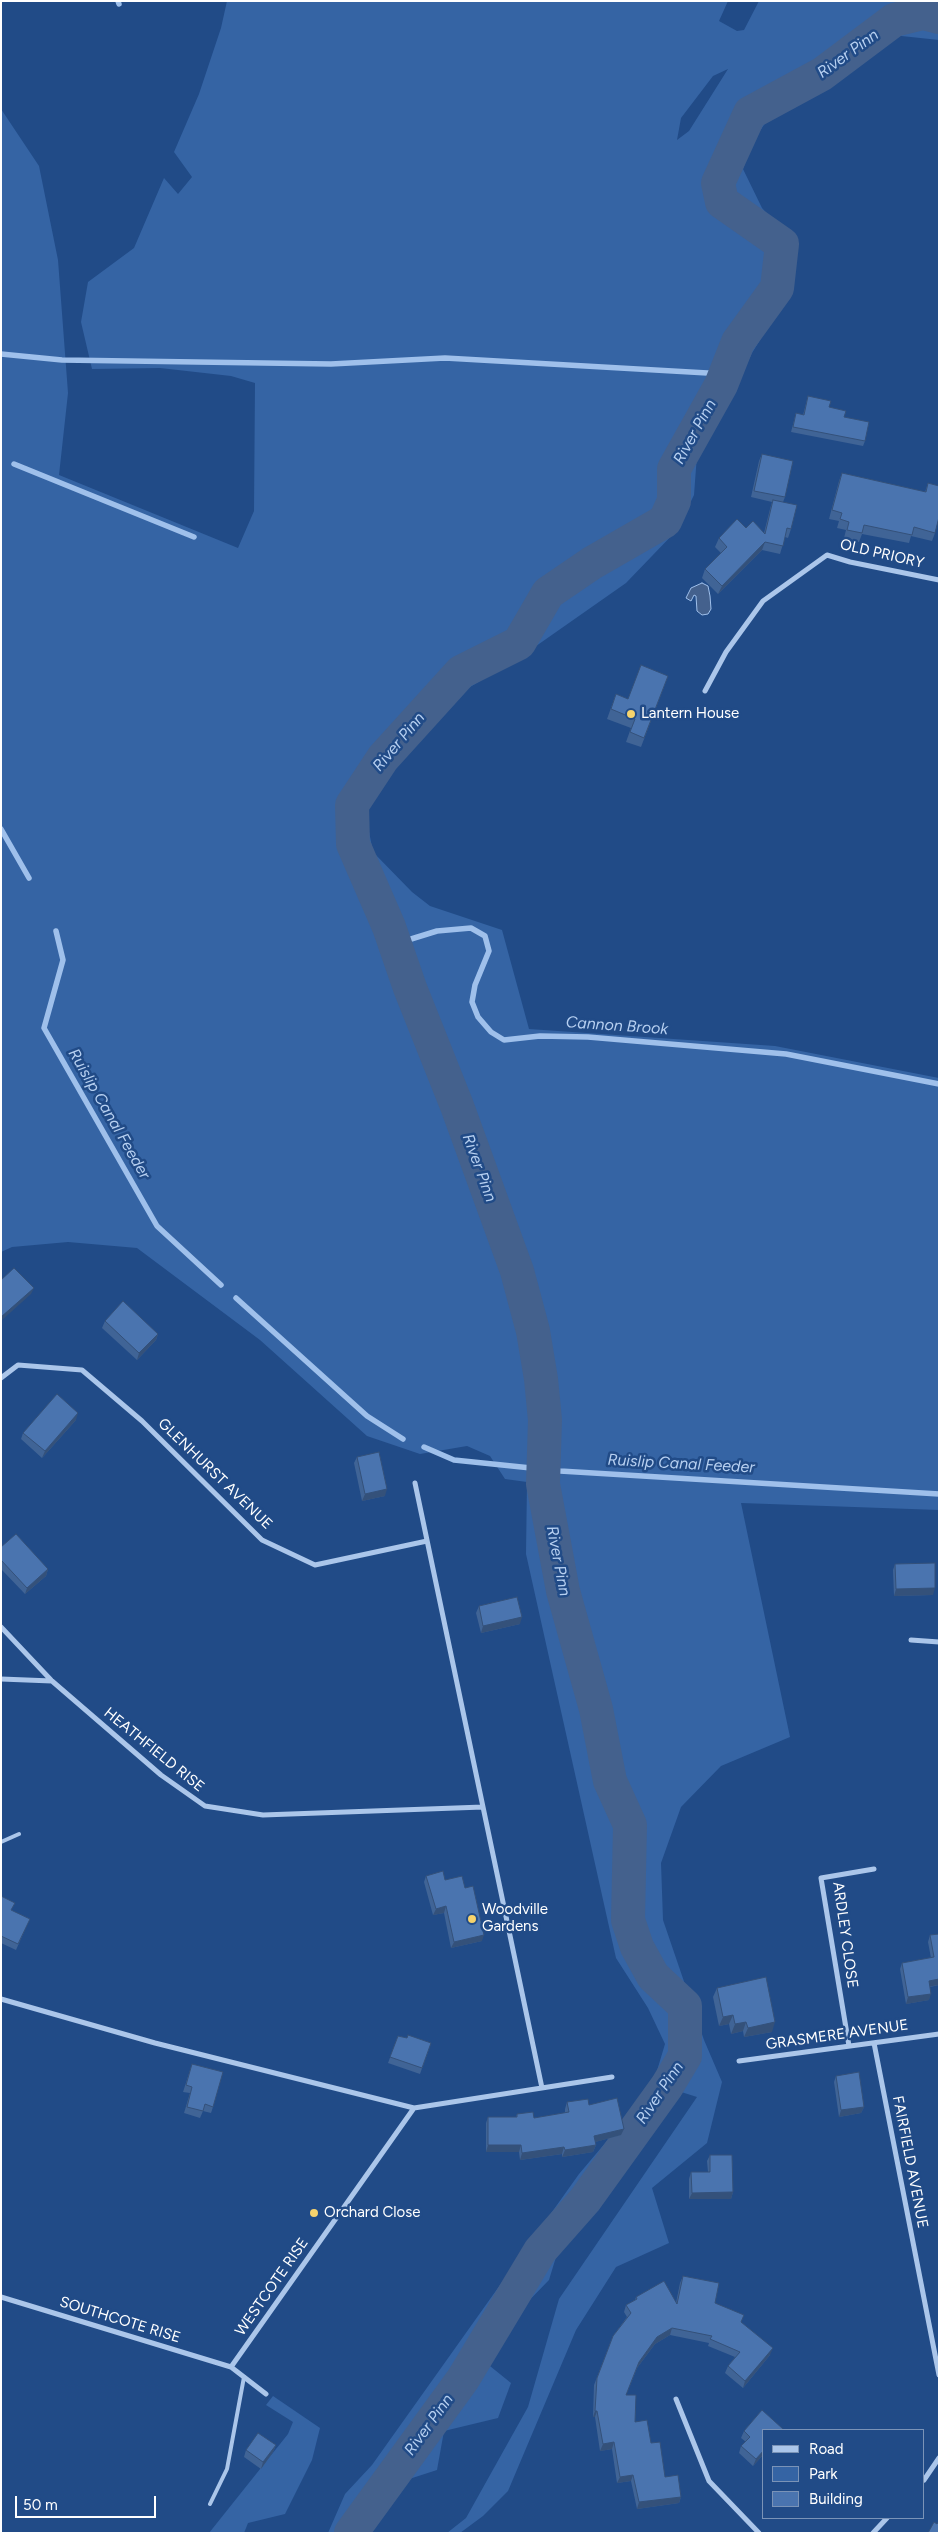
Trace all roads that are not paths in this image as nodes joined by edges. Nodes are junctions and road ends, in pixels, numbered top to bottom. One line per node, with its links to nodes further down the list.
1 (939, 580): 2 (street, OLD PRIORY)
2 (706, 691)
3 (1, 1378): 5 (street, GLENHURST AVENUE)
4 (415, 1483): 5 (street)
5 (427, 1541): 11 (street)
6 (1, 1627): 10 (street)
7 (911, 1640): 8 (street)
8 (939, 1642)
9 (1, 1679): 10 (street)
10 (52, 1681): 11 (street, HEATHFIELD RISE)
11 (483, 1807): 21 (street)
12 (19, 1834): 13 (lane)
13 (1, 1842)
14 (874, 1869): 18 (street, ARDLEY CLOSE)
15 (1, 1999): 22 (street)
16 (939, 2034): 17 (street, GRASMERE AVENUE)
17 (874, 2043): 18 (street, GRASMERE AVENUE); 25 (street, FAIRFIELD AVENUE)
18 (849, 2046): 19 (street, GRASMERE AVENUE)
19 (739, 2062)
20 (612, 2077): 21 (street)
21 (542, 2088): 22 (street)
22 (414, 2108): 24 (street, WESTCOTE RISE)
23 (1, 2297): 24 (street, SOUTHCOTE RISE)
24 (231, 2367): 26 (street)
25 (939, 2375)
26 (244, 2377): 27 (street); 31 (lane)
27 (266, 2394)
28 (676, 2398): 33 (street)
29 (939, 2458): 30 (street)
30 (925, 2479)
31 (210, 2504)
32 (886, 2519): 34 (street)
33 (759, 2533)
34 (873, 2533)

